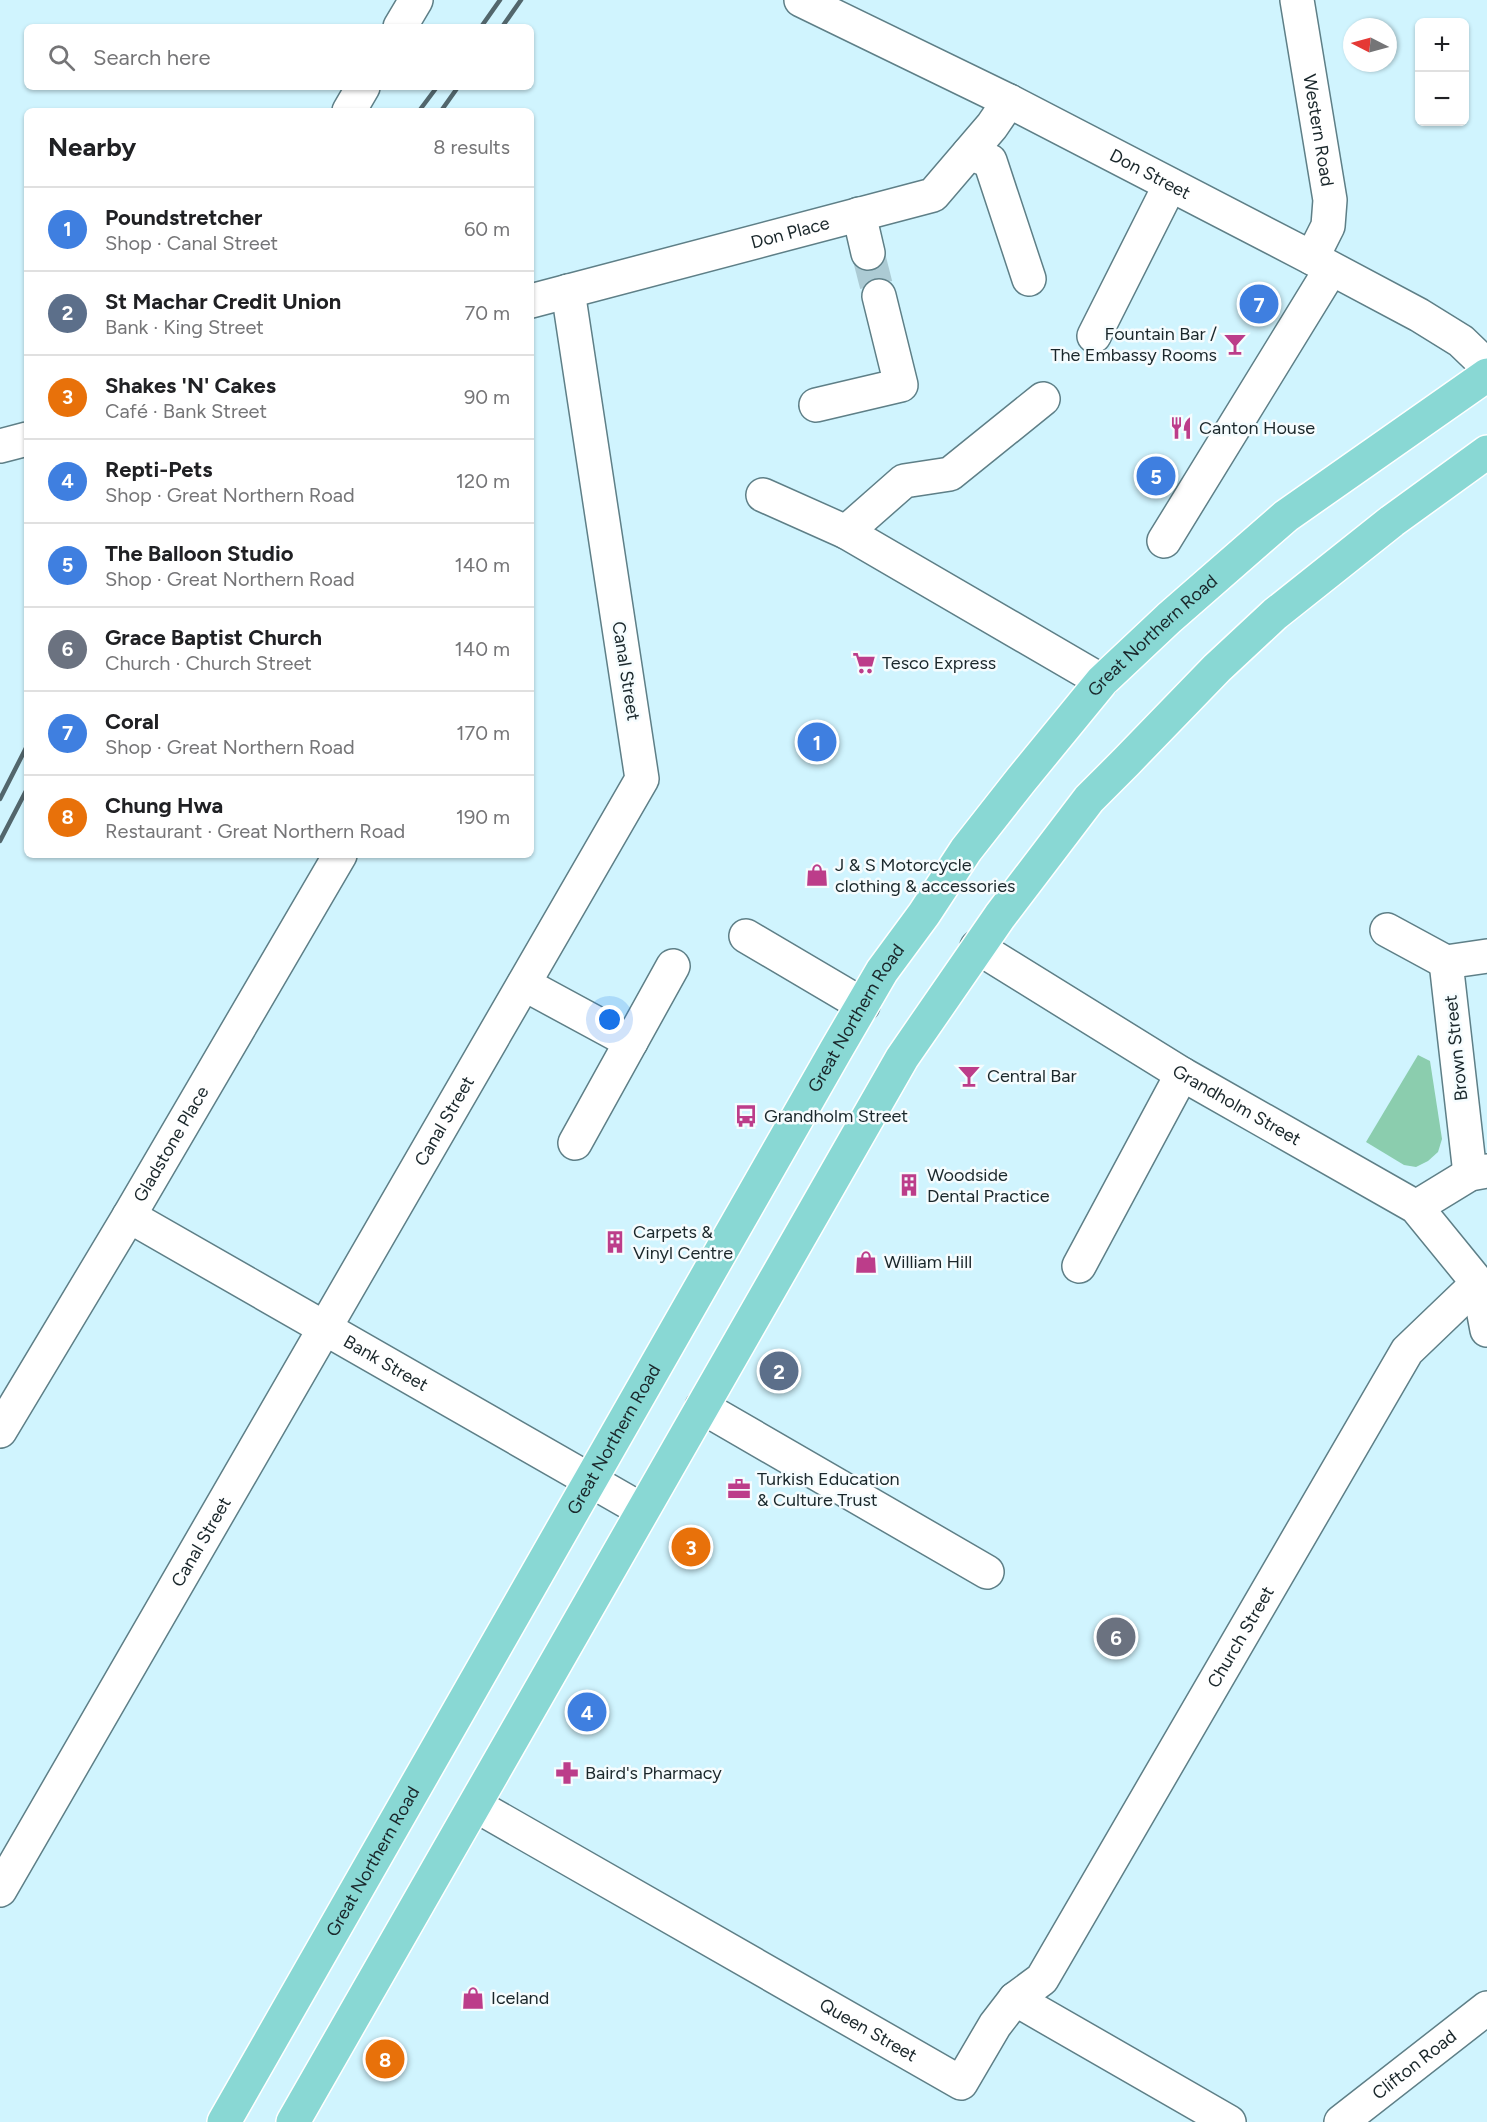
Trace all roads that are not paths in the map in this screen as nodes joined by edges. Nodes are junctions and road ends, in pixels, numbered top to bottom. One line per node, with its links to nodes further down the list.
1 (416, 0): 4 (street)
2 (801, 0): 6 (street, Don Street)
3 (1297, 0): 12 (street, Western Road)
4 (402, 24)
5 (361, 90): 7 (street)
6 (1009, 101): 8 (street, Don Place); 9 (street, Don Street)
7 (351, 108)
8 (969, 153): 10 (street, Don Place); 13 (street)
9 (1170, 184): 12 (street, Don Street); 17 (street)
10 (860, 214): 11 (street); 14 (street, Don Place)
11 (868, 253)
12 (1321, 263): 18 (street, Don Street); 27 (street)
13 (1029, 279)
14 (568, 291): 16 (street, Don Place); 36 (street, Canal Street)
15 (879, 296): 21 (street)
16 (534, 300)
17 (1094, 336)
18 (1487, 366)
19 (1487, 375): 28 (main road, Great Northern Road)
20 (1042, 399): 26 (street)
21 (816, 405)
22 (24, 440): 23 (street)
23 (0, 446)
24 (1487, 452): 32 (main road)
25 (763, 495): 26 (street)
26 (846, 532): 28 (street)
27 (1164, 541)
28 (1102, 681): 37 (main road, Great Northern Road)
29 (338, 858): 43 (street, Gladstone Place)
30 (1387, 930): 34 (street)
31 (746, 936): 37 (street)
32 (977, 947): 39 (street, Grandholm Street); 48 (main road)
33 (1487, 956): 34 (street)
34 (1446, 962): 41 (street, Brown Street)
35 (673, 966): 38 (street)
36 (524, 984): 38 (street); 46 (street, Canal Street)
37 (863, 1005): 50 (main road, Great Northern Road)
38 (631, 1042): 40 (street)
39 (1182, 1074): 42 (street, Grandholm Street); 44 (street)
40 (575, 1143)
41 (1478, 1172): 42 (street)
42 (1416, 1207): 45 (street, Grandholm Street)
43 (129, 1216): 46 (street, Bank Street); 49 (street, Gladstone Place)
44 (1079, 1266)
45 (1478, 1282): 47 (street); 55 (street, Church Street)
46 (325, 1328): 50 (street, Bank Street); 54 (street, Canal Street)
47 (1487, 1330)
48 (702, 1407): 51 (main road); 52 (street)
49 (0, 1431)
50 (590, 1480): 51 (street, Bank Street); 57 (main road, Great Northern Road)
51 (642, 1510): 53 (main road)
52 (987, 1572)
53 (475, 1805): 55 (street, Queen Street); 58 (main road)
54 (0, 1890)
55 (1015, 1999): 59 (street)
56 (1487, 2008): 60 (street, Clifton Road)
57 (224, 2122)
58 (293, 2122)
59 (1229, 2122)
60 (1341, 2122)

